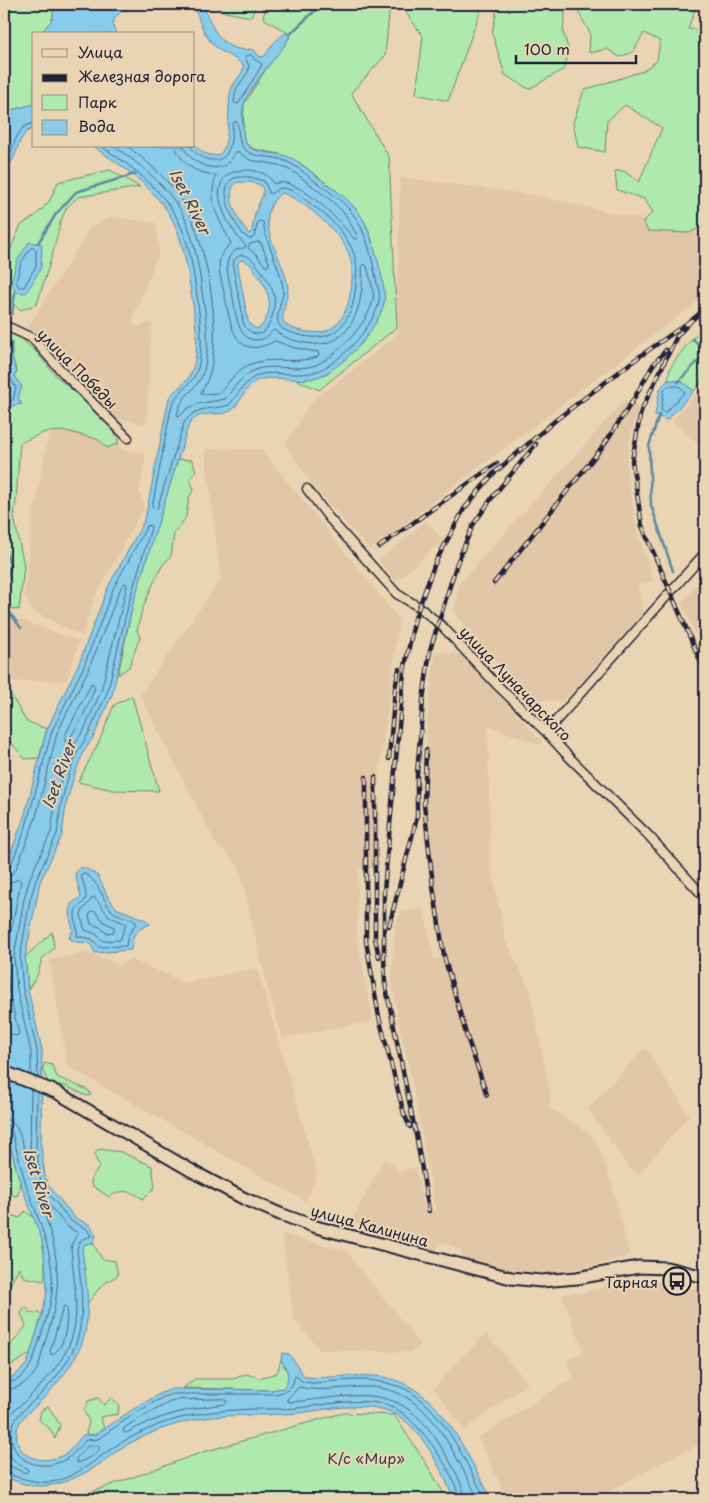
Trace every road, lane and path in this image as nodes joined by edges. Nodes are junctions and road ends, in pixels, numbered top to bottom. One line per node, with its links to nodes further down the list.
1 (4, 325): 2 (street, улица Победы)
2 (128, 438)
3 (307, 488): 5 (street, улица Луначарского)
4 (705, 553): 5 (street)
5 (546, 732): 6 (street, улица Луначарского)
6 (705, 898)
7 (4, 1072): 8 (main road, улица Калинина)
8 (705, 1276)

